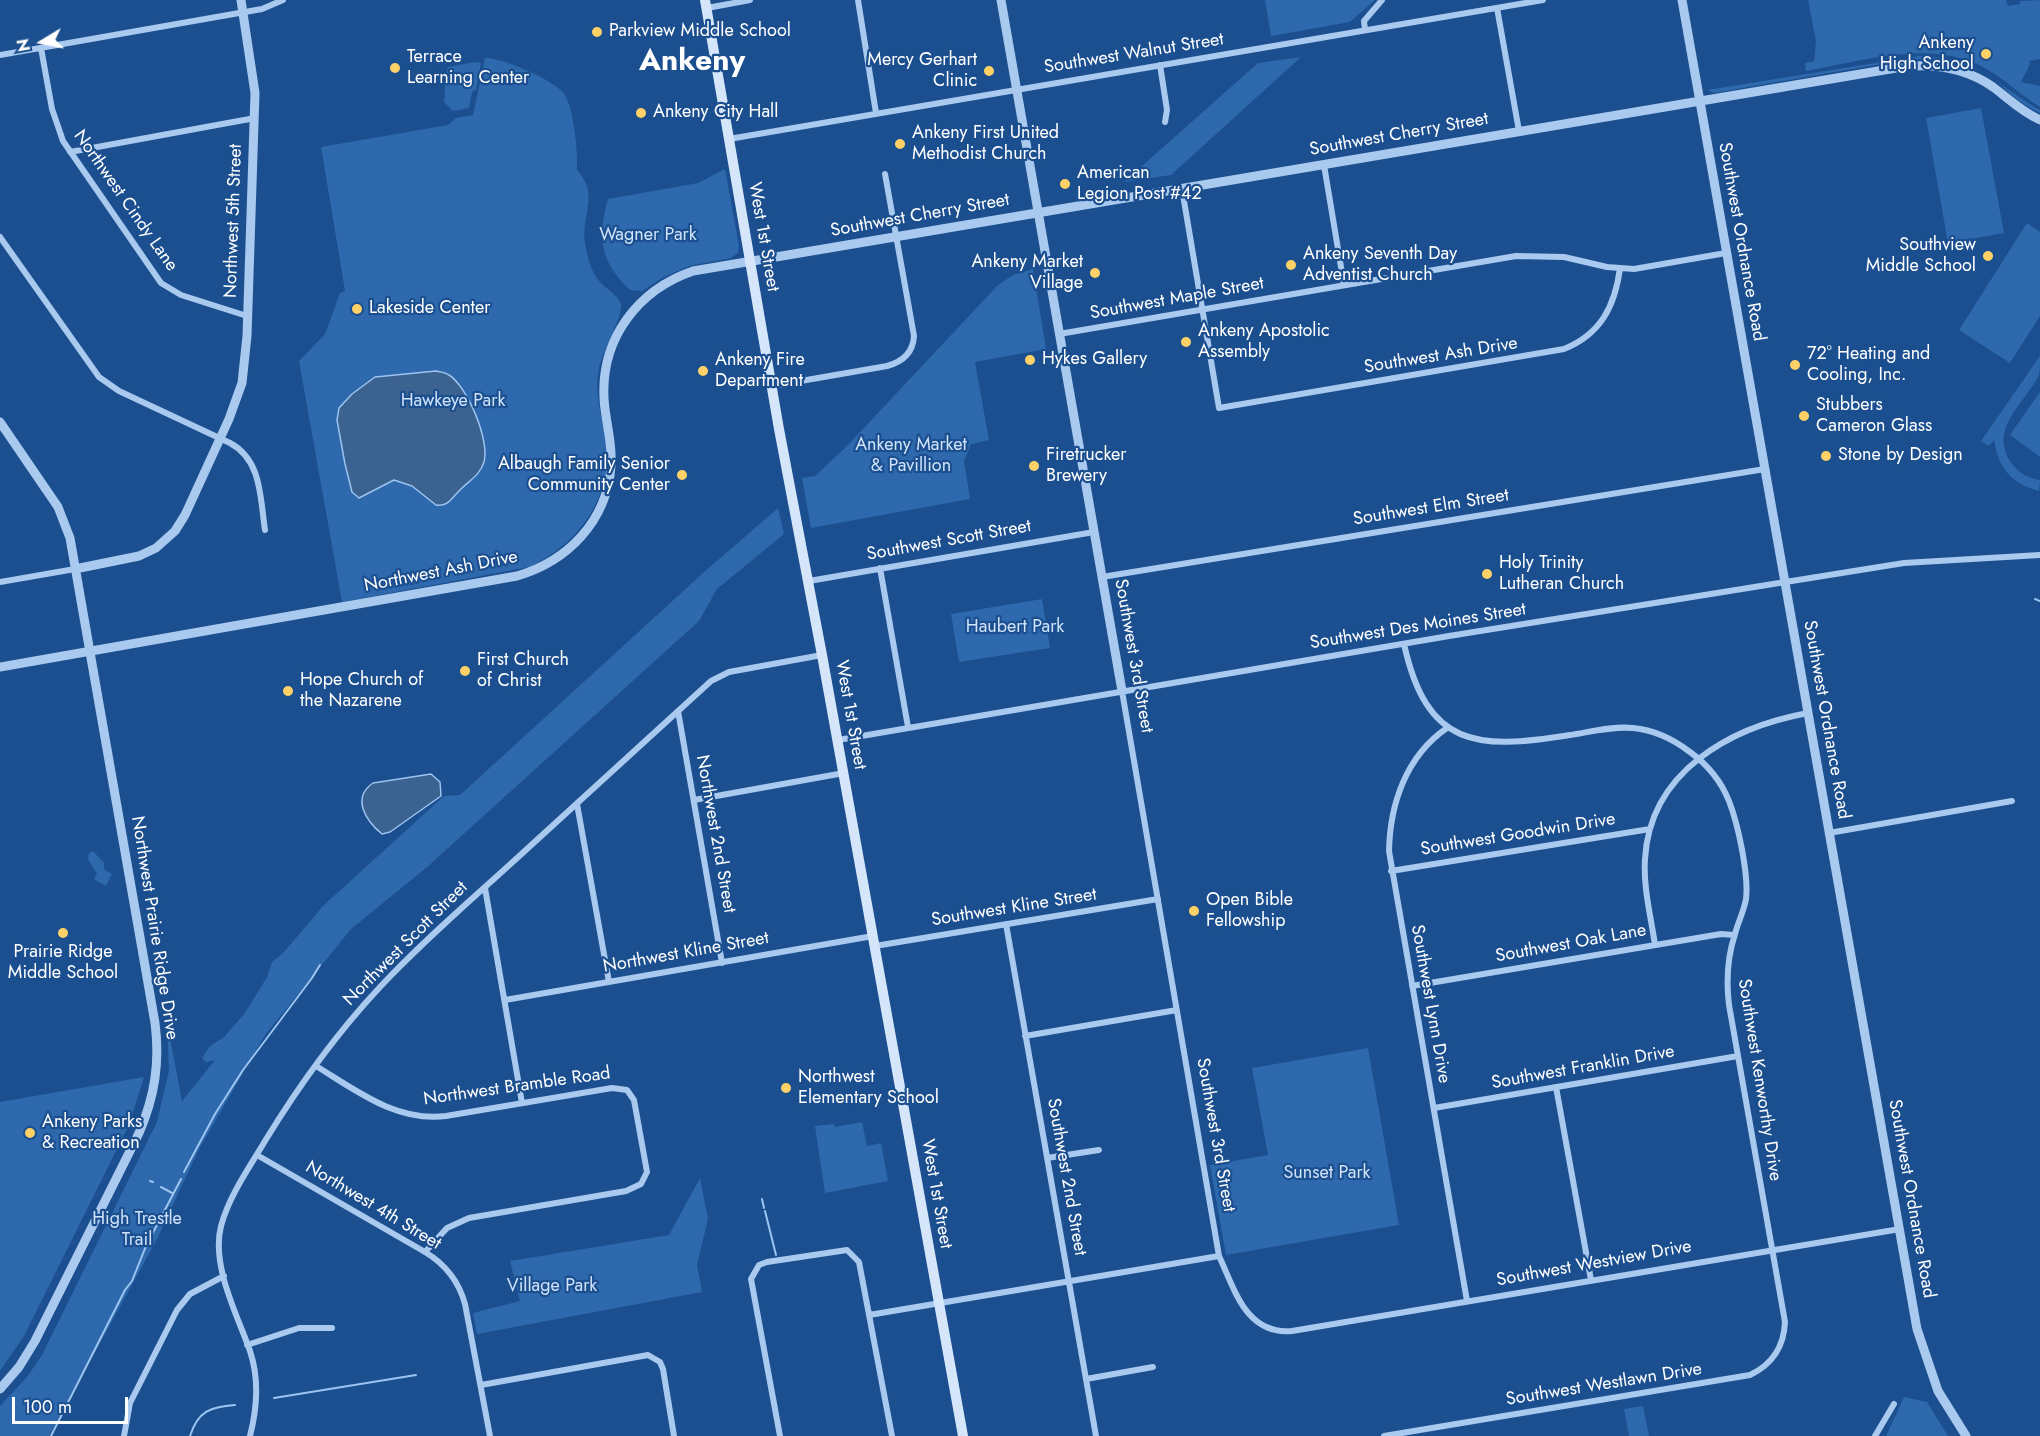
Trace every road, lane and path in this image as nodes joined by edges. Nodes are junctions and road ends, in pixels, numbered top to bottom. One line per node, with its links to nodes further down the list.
1 (241, 0): 11 (street, Northwest 5th Street)
2 (283, 0): 11 (street)
3 (750, 0): 9 (street)
4 (858, 0): 18 (street)
5 (1001, 0): 16 (street, Southwest 3rd Street)
6 (1382, 0): 12 (street)
7 (1543, 0): 10 (street, Southwest Walnut Street)
8 (1682, 0): 17 (street, Southwest Ordnance Road)
9 (706, 4): 23 (main road, West 1st Street)
10 (1497, 8): 12 (street, Southwest Walnut Street); 22 (street)
11 (243, 12): 13 (street); 19 (street, Northwest 5th Street)
12 (1365, 30): 15 (street, Southwest Walnut Street)
13 (41, 48): 14 (street); 24 (street, Northwest Cindy Lane)
14 (0, 55)
15 (1160, 64): 16 (street, Southwest Walnut Street); 21 (street)
16 (1018, 89): 18 (street, Southwest Walnut Street); 28 (street, Southwest 3rd Street)
17 (1700, 102): 20 (street, Southwest Cherry Street); 22 (street, Southwest Cherry Street); 31 (street, Southwest Ordnance Road)
18 (876, 113): 23 (street, Southwest Walnut Street)
19 (255, 118): 24 (street); 36 (street, Northwest 5th Street)
20 (2040, 120)
21 (1165, 122)
22 (1519, 131): 25 (street, Southwest Cherry Street)
23 (729, 139): 32 (main road, West 1st Street)
24 (70, 152): 36 (street, Northwest Cindy Lane)
25 (1324, 165): 27 (street, Southwest Cherry Street); 34 (street)
26 (885, 174): 30 (street)
27 (1182, 189): 28 (street, Southwest Cherry Street); 35 (street)
28 (1039, 212): 30 (street, Southwest Cherry Street); 37 (street, Southwest 3rd Street)
29 (0, 237): 40 (street)
30 (896, 237): 32 (street, Southwest Cherry Street); 38 (street)
31 (1726, 253): 33 (street, Southwest Maple Street); 41 (street, Southwest Ordnance Road)
32 (750, 262): 38 (main road, West 1st Street); 52 (street, Northwest Ash Drive)
33 (1620, 268): 34 (street, Southwest Maple Street); 35 (street, Southwest Ash Drive)
34 (1344, 285): 35 (street, Southwest Maple Street)
35 (1202, 310): 37 (street, Southwest Maple Street)
36 (247, 316): 40 (street, Northwest 5th Street)
37 (1059, 334): 43 (street, Southwest 3rd Street)
38 (772, 386): 48 (main road, West 1st Street)
39 (0, 422): 46 (street, Northwest Prairie Ridge Drive)
40 (220, 439): 42 (street); 46 (street, Northwest 5th Street)
41 (1765, 469): 47 (street, Southwest Elm Street); 50 (street, Southwest Ordnance Road)
42 (266, 530)
43 (1094, 532): 45 (street, Southwest Scott Street); 47 (street, Southwest 3rd Street)
44 (2040, 555): 50 (street, Southwest Des Moines Street)
45 (880, 568): 48 (street, Southwest Scott Street); 58 (street)
46 (75, 569): 49 (street); 52 (street, Northwest Prairie Ridge Drive)
47 (1102, 577): 55 (street, Southwest 3rd Street)
48 (808, 581): 53 (main road, West 1st Street)
49 (0, 582)
50 (1785, 582): 51 (street, Southwest Des Moines Street); 57 (street, Southwest Ordnance Road)
51 (1404, 644): 55 (street, Southwest Des Moines Street); 59 (street, Southwest Kenworthy Drive)
52 (90, 652): 54 (street, Northwest Ash Drive); 106 (street, Northwest Prairie Ridge Drive)
53 (822, 655): 56 (street, Northwest Scott Street); 60 (main road, West 1st Street)
54 (0, 667)
55 (1122, 691): 58 (street, Southwest Des Moines Street); 70 (street, Southwest 3rd Street)
56 (678, 711): 63 (street, Northwest 2nd Street); 65 (street, Northwest Scott Street)
57 (1808, 713): 61 (street); 67 (street, Southwest Ordnance Road)
58 (908, 727): 60 (street, Southwest Des Moines Street)
59 (1447, 728): 61 (street, Southwest Kenworthy Drive); 68 (street, Southwest Lynn Drive)
60 (838, 740): 62 (main road, West 1st Street)
61 (1699, 759): 66 (street); 72 (street, Southwest Kenworthy Drive)
62 (844, 773): 63 (street); 73 (main road, West 1st Street)
63 (694, 800): 75 (street, Northwest 2nd Street)
64 (2012, 801): 67 (street)
65 (577, 804): 69 (street, Northwest Scott Street); 76 (street)
66 (1650, 829): 68 (street, Southwest Goodwin Drive); 74 (street)
67 (1829, 833): 89 (street, Southwest Ordnance Road)
68 (1391, 871): 77 (street, Southwest Lynn Drive)
69 (485, 888): 78 (street); 82 (street, Northwest Scott Street)
70 (1158, 899): 71 (street, Southwest Kline Street); 79 (street, Southwest 3rd Street)
71 (1005, 924): 73 (street, Southwest Kline Street); 80 (street, Southwest 2nd Street)
72 (1734, 935): 74 (street, Southwest Oak Lane); 81 (street, Southwest Kenworthy Drive)
73 (874, 941): 75 (street, Northwest Kline Street); 97 (main road, West 1st Street)
74 (1655, 945): 77 (street, Southwest Oak Lane)
75 (722, 963): 76 (street, Northwest Kline Street)
76 (609, 982): 78 (street, Northwest Kline Street)
77 (1412, 986): 85 (street, Southwest Lynn Drive)
78 (505, 1000): 84 (street)
79 (1177, 1010): 80 (street); 92 (street, Southwest 3rd Street)
80 (1025, 1036): 88 (street, Southwest 2nd Street)
81 (1738, 1056): 83 (street, Southwest Franklin Drive); 90 (street, Southwest Kenworthy Drive)
82 (316, 1066): 84 (street, Northwest Bramble Road); 87 (street, Northwest Scott Street)
83 (1556, 1088): 85 (street, Southwest Franklin Drive); 95 (street)
84 (522, 1104): 91 (street, Northwest Bramble Road)
85 (1434, 1108): 96 (street, Southwest Lynn Drive)
86 (1099, 1150): 88 (street)
87 (257, 1155): 91 (street, Northwest 4th Street); 93 (street, Northwest Scott Street)
88 (1047, 1158): 94 (street, Southwest 2nd Street)
89 (1900, 1229): 90 (street, Southwest Westview Drive); 119 (street, Southwest Ordnance Road)
90 (1772, 1250): 95 (street, Southwest Westview Drive); 98 (street, Southwest Kenworthy Drive)
91 (425, 1252): 105 (street, Northwest 4th Street)
92 (1219, 1256): 94 (street); 99 (street, Southwest 3rd Street)
93 (224, 1276): 102 (street, Northwest Scott Street); 109 (street)
94 (1069, 1280): 97 (street); 104 (street, Southwest 2nd Street)
95 (1591, 1280): 96 (street, Southwest Westview Drive)
96 (1467, 1301): 99 (street, Southwest Westview Drive)
97 (938, 1303): 100 (street); 115 (main road, West 1st Street)
98 (1784, 1311): 108 (street, Southwest Westlawn Drive)
99 (1246, 1313)
100 (869, 1315): 113 (street); 114 (street)
101 (333, 1328): 102 (street)
102 (247, 1345): 110 (street, Northwest Scott Street)
103 (1153, 1367): 104 (street)
104 (1086, 1379): 116 (street, Southwest 2nd Street)
105 (481, 1385): 111 (street, Northwest 4th Street); 112 (street)
106 (0, 1389)
107 (1894, 1404): 118 (street)
108 (1406, 1434): 117 (street, Southwest Westlawn Drive)
109 (124, 1436)
110 (250, 1436)
111 (490, 1436)
112 (674, 1436)
113 (780, 1436)
114 (892, 1436)
115 (963, 1436)
116 (1096, 1436)
117 (1384, 1436)
118 (1875, 1436)
119 (1966, 1436)

